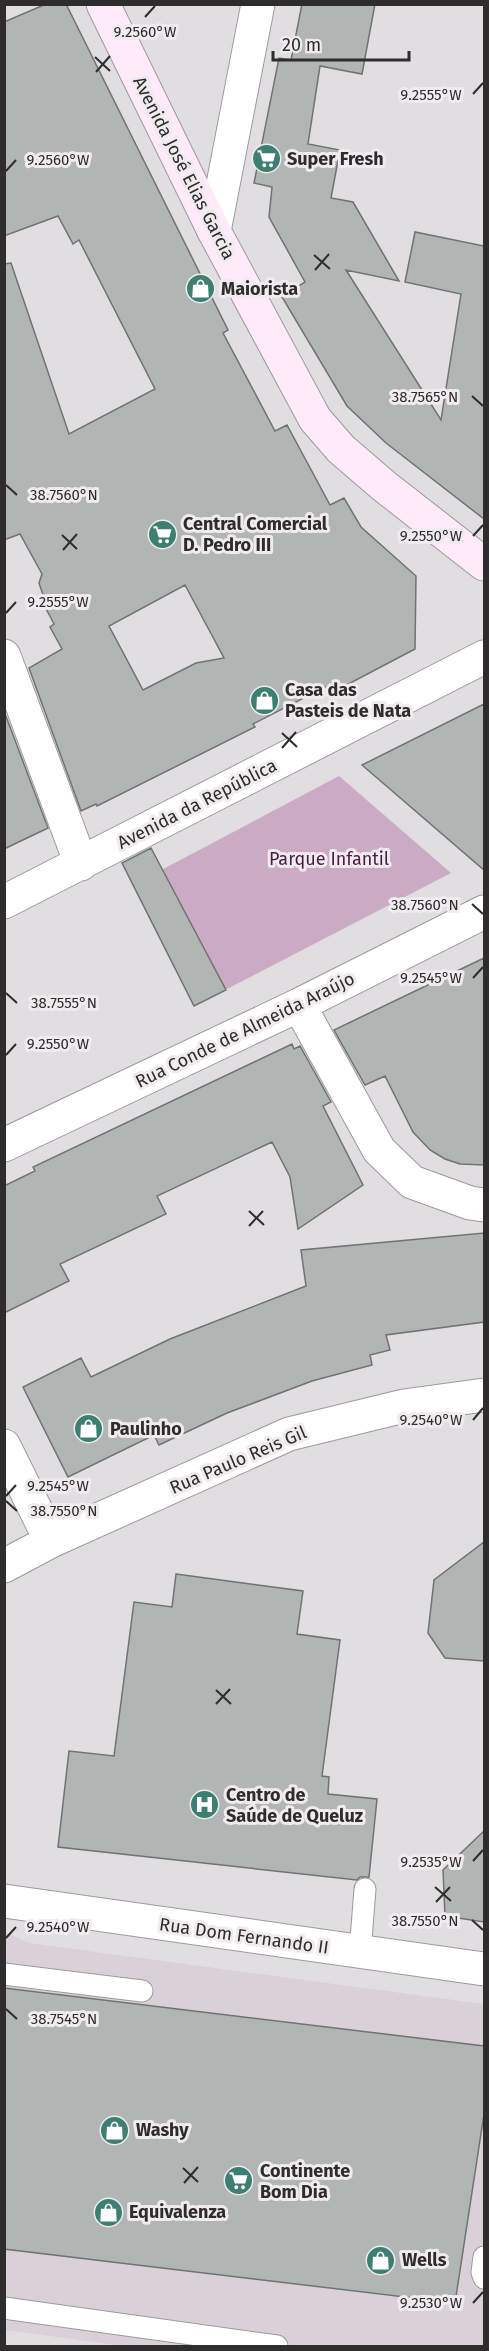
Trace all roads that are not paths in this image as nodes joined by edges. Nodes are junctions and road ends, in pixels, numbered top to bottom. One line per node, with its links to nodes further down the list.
1 (103, 4): 3 (street, Avenida José Elias Garcia)
2 (258, 4): 3 (street)
3 (214, 231): 4 (street, Avenida José Elias Garcia)
4 (484, 564)
5 (4, 656): 7 (street)
6 (484, 657): 7 (street, Avenida da República)
7 (81, 864): 8 (street, Avenida da República)
8 (4, 902)
9 (484, 912): 10 (street, Rua Conde de Almeida Araújo)
10 (299, 1005): 11 (street, Rua Conde de Almeida Araújo); 12 (street)
11 (4, 1145)
12 (484, 1205)
13 (484, 1395): 15 (street, Rua Paulo Reis Gil)
14 (4, 1446): 15 (street)
15 (51, 1541): 16 (street, Rua Paulo Reis Gil)
16 (4, 1566)
17 (365, 1889): 19 (lane)
18 (4, 1901): 19 (street, Rua Dom Fernando II)
19 (360, 1953): 20 (street, Rua Dom Fernando II)
20 (484, 1969)
21 (4, 1974): 22 (lane)
22 (142, 1991)
23 (484, 2257): 24 (lane)
24 (484, 2278)
25 (4, 2308): 26 (lane)
26 (277, 2346)

